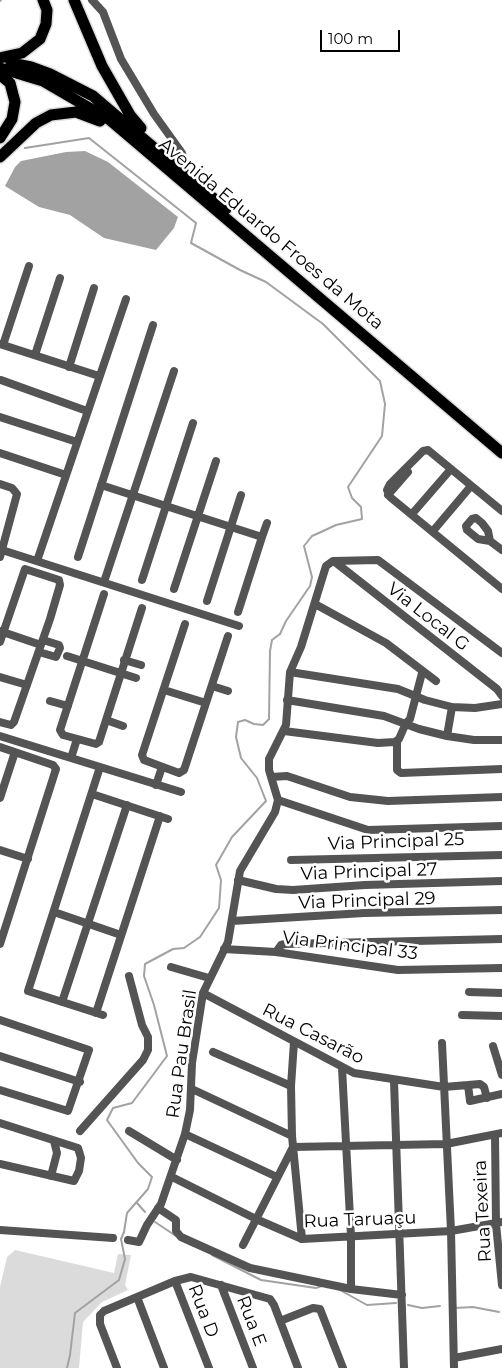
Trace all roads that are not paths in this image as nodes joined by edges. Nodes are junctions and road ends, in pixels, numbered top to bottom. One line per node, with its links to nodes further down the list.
1 (43, 0): 4 (highway)
2 (74, 0): 8 (highway)
3 (92, 0): 10 (street)
4 (0, 59): 8 (highway, Avenida Eduardo Froes da Mota)
5 (0, 68): 8 (highway, Avenida Eduardo Froes da Mota)
6 (0, 75): 7 (highway)
7 (0, 138)
8 (158, 156): 9 (highway); 10 (highway, Avenida Eduardo Froes da Mota); 28 (highway, Avenida Eduardo Froes da Mota)
9 (0, 157)
10 (180, 169): 26 (highway, Avenida Eduardo Froes da Mota)
11 (29, 266): 16 (street)
12 (60, 278): 17 (street)
13 (94, 288): 18 (street)
14 (126, 299): 20 (street)
15 (153, 326): 33 (street)
16 (2, 344): 17 (street)
17 (35, 355): 18 (street)
18 (69, 367): 20 (street)
19 (174, 371): 35 (street)
20 (99, 376): 22 (street)
21 (0, 380): 22 (street)
22 (87, 410): 25 (street)
23 (0, 417): 25 (street)
24 (193, 423): 37 (street)
25 (77, 442): 31 (street)
26 (502, 444)
27 (0, 453): 31 (street)
28 (502, 453)
29 (216, 461): 40 (street)
30 (452, 469): 34 (street); 39 (street); 39 (street)
31 (66, 475): 49 (street)
32 (0, 484): 47 (street)
33 (101, 484): 35 (street); 48 (street)
34 (471, 486): 38 (street); 43 (street)
35 (133, 495): 37 (street); 52 (street)
36 (241, 495): 42 (street)
37 (165, 505): 40 (street); 51 (street)
38 (502, 512)
39 (412, 514): 43 (street)
40 (198, 516): 42 (street); 54 (street)
41 (267, 523): 44 (street)
42 (231, 526): 44 (street); 56 (street)
43 (433, 531): 53 (street)
44 (262, 537): 59 (street)
45 (490, 541): 45 (street); 46 (street)
46 (502, 550)
47 (1, 553): 49 (street)
48 (78, 557)
49 (37, 561): 52 (street)
50 (335, 562): 57 (street); 66 (street); 79 (street, Via Local G)
51 (142, 580)
52 (104, 582): 61 (street)
53 (502, 588)
54 (174, 589)
55 (104, 594): 69 (street)
56 (207, 601)
57 (315, 604): 71 (street); 73 (street)
58 (142, 608): 68 (street)
59 (238, 612)
60 (185, 624): 80 (street)
61 (239, 626)
62 (2, 632): 64 (street); 65 (street); 65 (street)
63 (228, 636): 78 (street)
64 (0, 642)
65 (41, 646): 77 (street)
66 (500, 650)
67 (68, 656): 69 (street)
68 (124, 660): 70 (street); 72 (street)
69 (83, 661): 72 (street); 88 (street)
70 (141, 665)
71 (290, 672): 83 (street); 84 (street)
72 (120, 673): 75 (street); 90 (street)
73 (422, 673): 76 (street); 83 (street)
74 (0, 677): 77 (street)
75 (136, 678)
76 (436, 681)
77 (27, 685): 91 (street)
78 (212, 686): 81 (street); 86 (street)
79 (499, 687): 82 (street, Via Local G)
80 (164, 690): 86 (street); 103 (street)
81 (228, 691)
82 (502, 696)
83 (418, 697): 89 (street); 92 (street)
84 (288, 700): 92 (street); 94 (street)
85 (50, 701): 88 (street)
86 (206, 703): 103 (street)
87 (502, 704): 89 (street)
88 (68, 706): 97 (street)
89 (452, 708): 96 (street)
90 (106, 720): 93 (street); 97 (street)
91 (0, 722)
92 (406, 722): 96 (street); 99 (street)
93 (123, 726)
94 (284, 731): 99 (street); 106 (street)
95 (0, 736): 102 (street)
96 (447, 736): 98 (street)
97 (77, 739): 102 (street)
98 (502, 740)
99 (397, 741): 105 (street)
100 (0, 747): 101 (street)
101 (15, 752): 111 (street); 119 (street)
102 (71, 758): 104 (street)
103 (162, 767): 107 (street)
104 (100, 768): 107 (street); 109 (street)
105 (502, 769)
106 (271, 777): 110 (street); 112 (street)
107 (156, 785): 108 (street)
108 (181, 792)
109 (92, 794): 113 (street); 124 (street)
110 (502, 797)
111 (0, 798)
112 (278, 800): 116 (street); 121 (street, Rua Pau Brasil)
113 (127, 805): 114 (street); 126 (street)
114 (160, 816): 115 (street); 127 (street)
115 (168, 819)
116 (502, 826)
117 (0, 850): 119 (street)
118 (502, 855): 120 (street, Via Principal 25)
119 (28, 859): 129 (street)
120 (291, 860)
121 (238, 880): 122 (street, Via Principal 27); 125 (street, Rua Pau Brasil)
122 (502, 882)
123 (502, 910): 125 (street, Via Principal 29)
124 (54, 912): 126 (street); 139 (street)
125 (232, 921): 130 (street, Rua Pau Brasil)
126 (87, 923): 127 (street); 139 (street)
127 (121, 935): 139 (street)
128 (502, 939): 131 (street)
129 (0, 944)
130 (224, 949): 131 (street, Via Principal 33); 135 (street, Rua Pau Brasil)
131 (276, 952): 133 (street, Via Principal 33)
132 (171, 966): 135 (street)
133 (502, 968)
134 (129, 976): 160 (street)
135 (209, 978): 137 (street, Rua Pau Brasil)
136 (469, 992): 138 (street)
137 (204, 993): 143 (street, Rua Casarão); 155 (street, Rua Pau Brasil)
138 (502, 993)
139 (62, 1002)
140 (462, 1015): 141 (street)
141 (502, 1016)
142 (0, 1020): 151 (street)
143 (294, 1042): 148 (street, Rua Casarão); 153 (street)
144 (442, 1043): 154 (street)
145 (493, 1046): 149 (street)
146 (213, 1052): 153 (street)
147 (0, 1056): 151 (street)
148 (342, 1068): 150 (street, Rua Casarão); 167 (street)
149 (502, 1075)
150 (394, 1081): 154 (street, Rua Casarão); 168 (street)
151 (80, 1082): 156 (street)
152 (468, 1085): 154 (street, Rua Casarão); 158 (street); 158 (street)
153 (291, 1086): 164 (street)
154 (444, 1087): 166 (street)
155 (192, 1089): 162 (street, Rua Pau Brasil); 164 (street)
156 (0, 1090)
157 (502, 1094): 158 (street)
158 (487, 1098)
159 (0, 1123): 165 (street)
160 (80, 1130)
161 (129, 1131): 170 (street)
162 (185, 1134): 170 (street, Rua Pau Brasil); 174 (street)
163 (498, 1134): 166 (street); 175 (street, Rua Texeira)
164 (292, 1136): 169 (street)
165 (54, 1141): 172 (street); 172 (street)
166 (446, 1144): 168 (street); 180 (street)
167 (345, 1146): 168 (street); 169 (street); 182 (street)
168 (396, 1146): 181 (street)
169 (293, 1147): 174 (street); 184 (street)
170 (177, 1160): 173 (street, Rua Pau Brasil)
171 (0, 1164): 172 (street)
172 (51, 1176)
173 (172, 1177): 176 (street, Rua Pau Brasil); 177 (street, Rua Taruaçu)
174 (276, 1177): 177 (street)
175 (498, 1177): 178 (street, Rua Texeira)
176 (158, 1208): 185 (street, Rua Pau Brasil); 191 (street)
177 (256, 1219): 184 (street, Rua Taruaçu); 186 (street)
178 (499, 1223): 180 (street, Rua Taruaçu); 187 (street, Rua Texeira)
179 (0, 1230): 183 (street)
180 (451, 1231): 181 (street, Rua Taruaçu); 196 (street)
181 (401, 1234): 182 (street, Rua Taruaçu); 192 (street)
182 (351, 1236): 184 (street, Rua Taruaçu); 191 (street)
183 (113, 1238)
184 (302, 1239)
185 (128, 1240)
186 (243, 1245)
187 (501, 1264): 190 (street, Rua Texeira)
188 (176, 1281): 189 (street); 193 (street, Rua D); 199 (street, Rua D)
189 (221, 1285): 194 (street); 200 (street, Rua E)
190 (502, 1285)
191 (351, 1289): 192 (street)
192 (402, 1295): 203 (street)
193 (137, 1297): 197 (street, Rua D); 198 (street)
194 (280, 1321): 201 (street); 202 (street)
195 (502, 1349): 196 (street)
196 (454, 1358): 204 (street)
197 (117, 1368)
198 (164, 1368)
199 (208, 1368)
200 (253, 1368)
201 (298, 1368)
202 (343, 1368)
203 (404, 1368)
204 (454, 1368)

